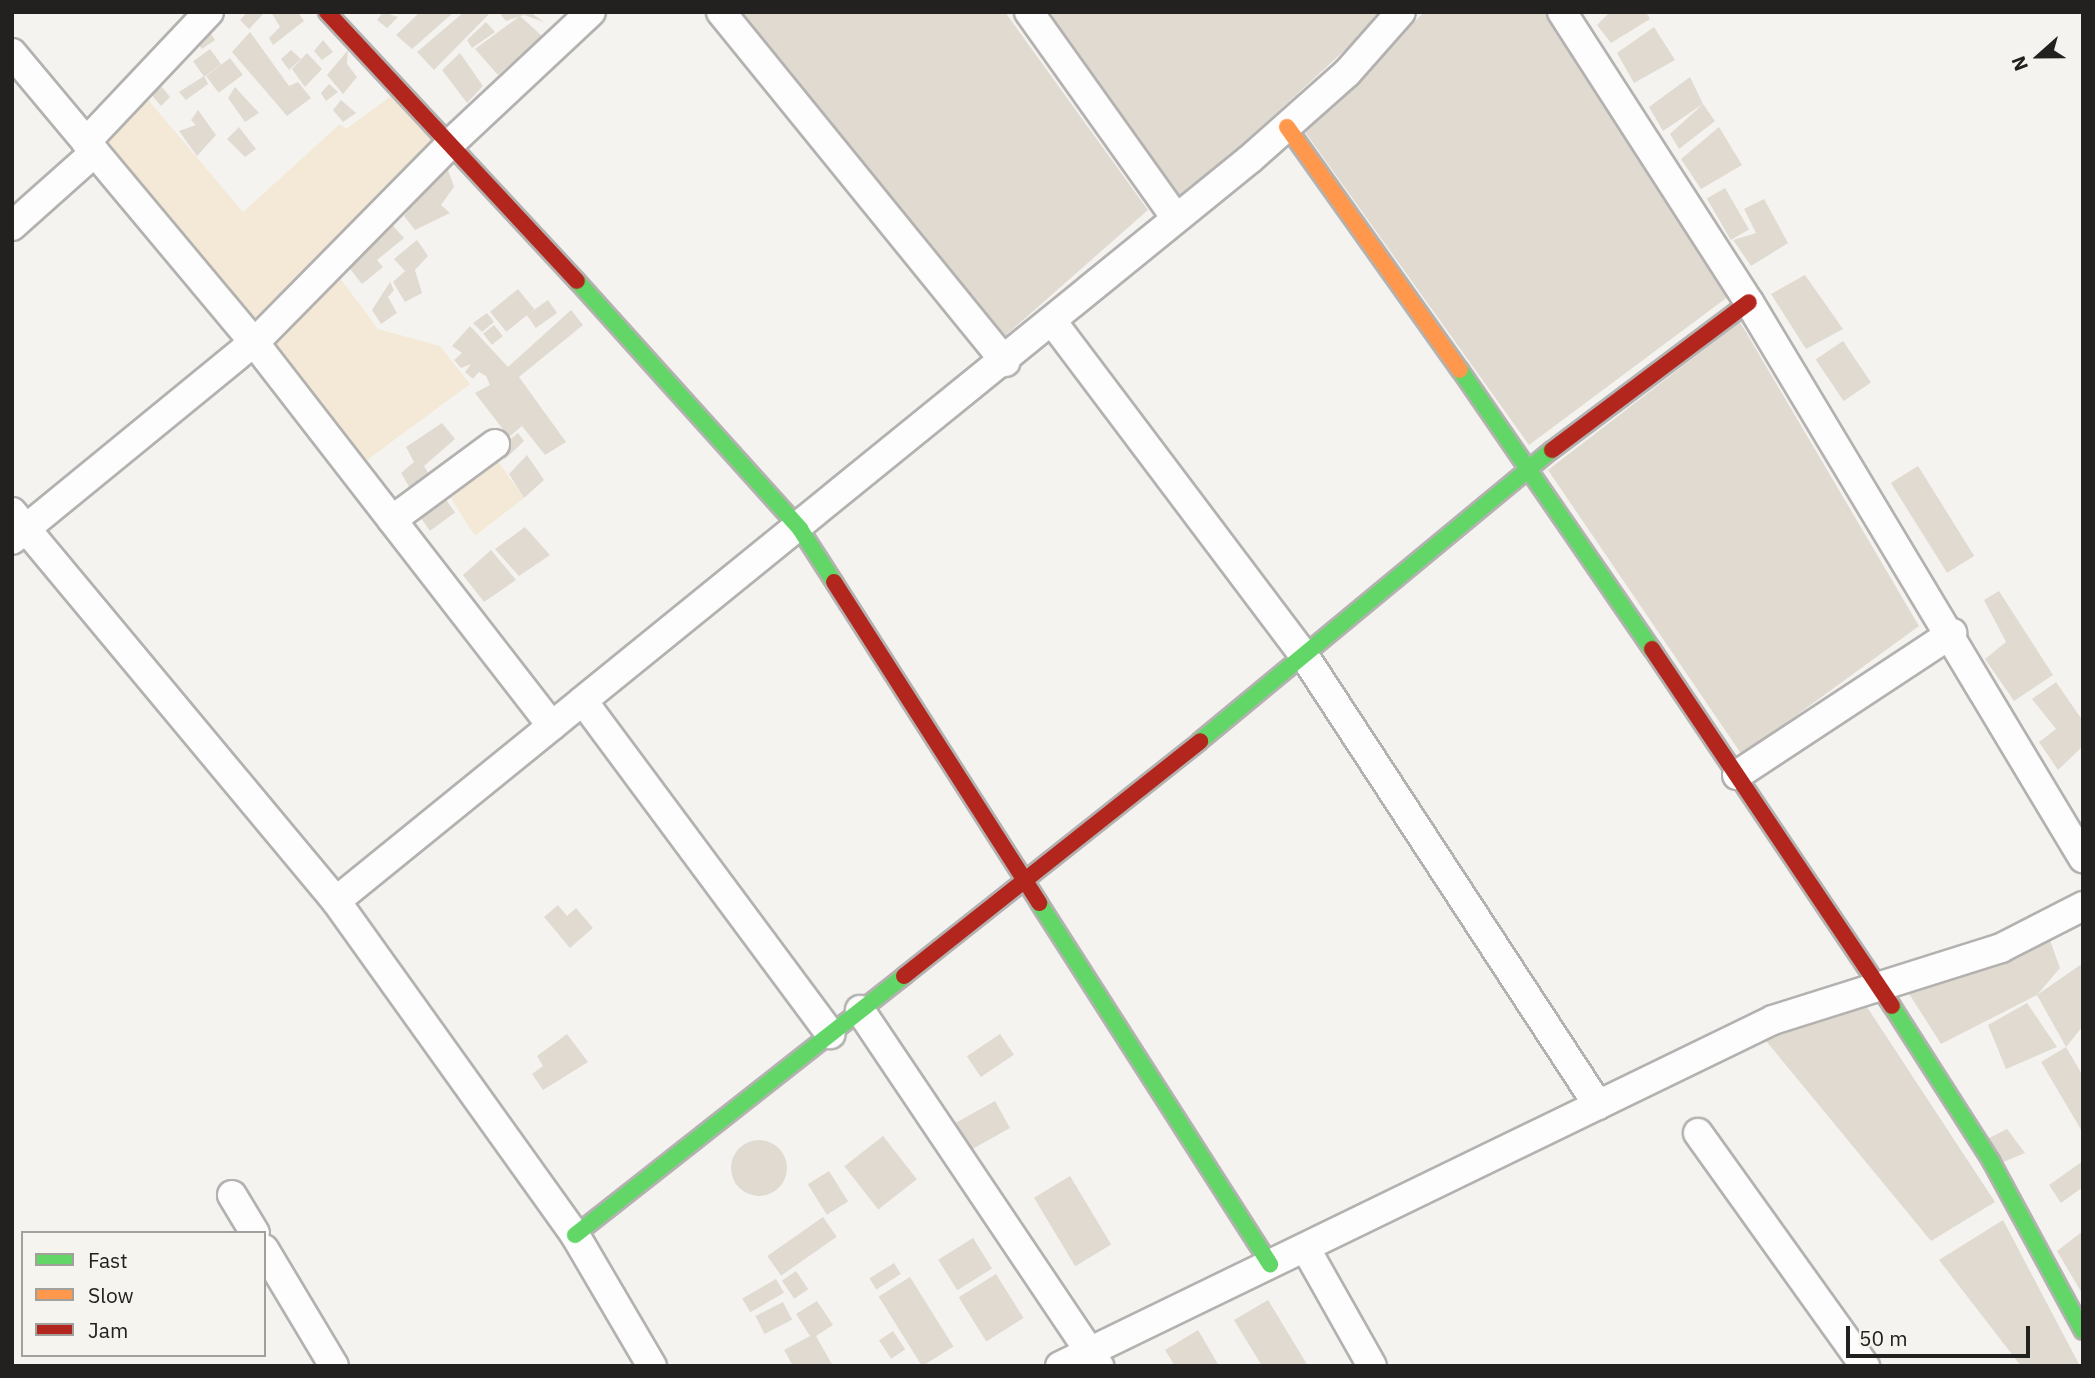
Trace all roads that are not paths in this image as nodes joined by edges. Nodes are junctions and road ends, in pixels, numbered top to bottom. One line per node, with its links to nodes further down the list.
1 (209, 12): 11 (street)
2 (327, 12): 10 (street)
3 (591, 12): 10 (street)
4 (721, 12): 17 (street)
5 (1029, 12): 12 (street)
6 (1562, 12): 14 (street)
7 (1394, 15): 9 (street)
8 (12, 53): 11 (street)
9 (1287, 127): 12 (street); 19 (street)
10 (452, 142): 16 (street); 22 (street)
11 (91, 147): 13 (street); 16 (street)
12 (1176, 218): 15 (street)
13 (12, 226)
14 (1749, 302): 19 (street); 23 (street)
15 (1052, 321): 17 (street); 24 (street)
16 (254, 342): 20 (street); 21 (street)
17 (1005, 362): 22 (street)
18 (495, 444): 20 (street)
19 (1529, 467): 24 (street); 27 (street)
20 (393, 520): 26 (street)
21 (17, 526): 30 (street)
22 (800, 529): 25 (street); 29 (street)
23 (1952, 633): 27 (street); 28 (street)
24 (1303, 654): 29 (street); 35 (street)
25 (583, 701): 26 (street); 34 (street)
26 (552, 726): 30 (street)
27 (1737, 775): 32 (street)
28 (2083, 858)
29 (1028, 878): 33 (street); 42 (street)
30 (336, 901): 39 (street)
31 (2083, 906): 32 (street)
32 (1878, 984): 35 (street); 43 (street)
33 (860, 1010): 34 (street); 44 (street)
34 (830, 1034): 39 (street)
35 (1598, 1105): 40 (street)
36 (1698, 1133): 49 (street)
37 (232, 1195): 38 (street)
38 (254, 1231)
39 (575, 1235): 46 (street)
40 (1306, 1249): 42 (street); 48 (street)
41 (266, 1252): 45 (street)
42 (1270, 1264): 44 (street)
43 (2083, 1331)
44 (1095, 1358): 47 (street)
45 (334, 1366)
46 (652, 1366)
47 (1060, 1366)
48 (1372, 1366)
49 (1865, 1366)

